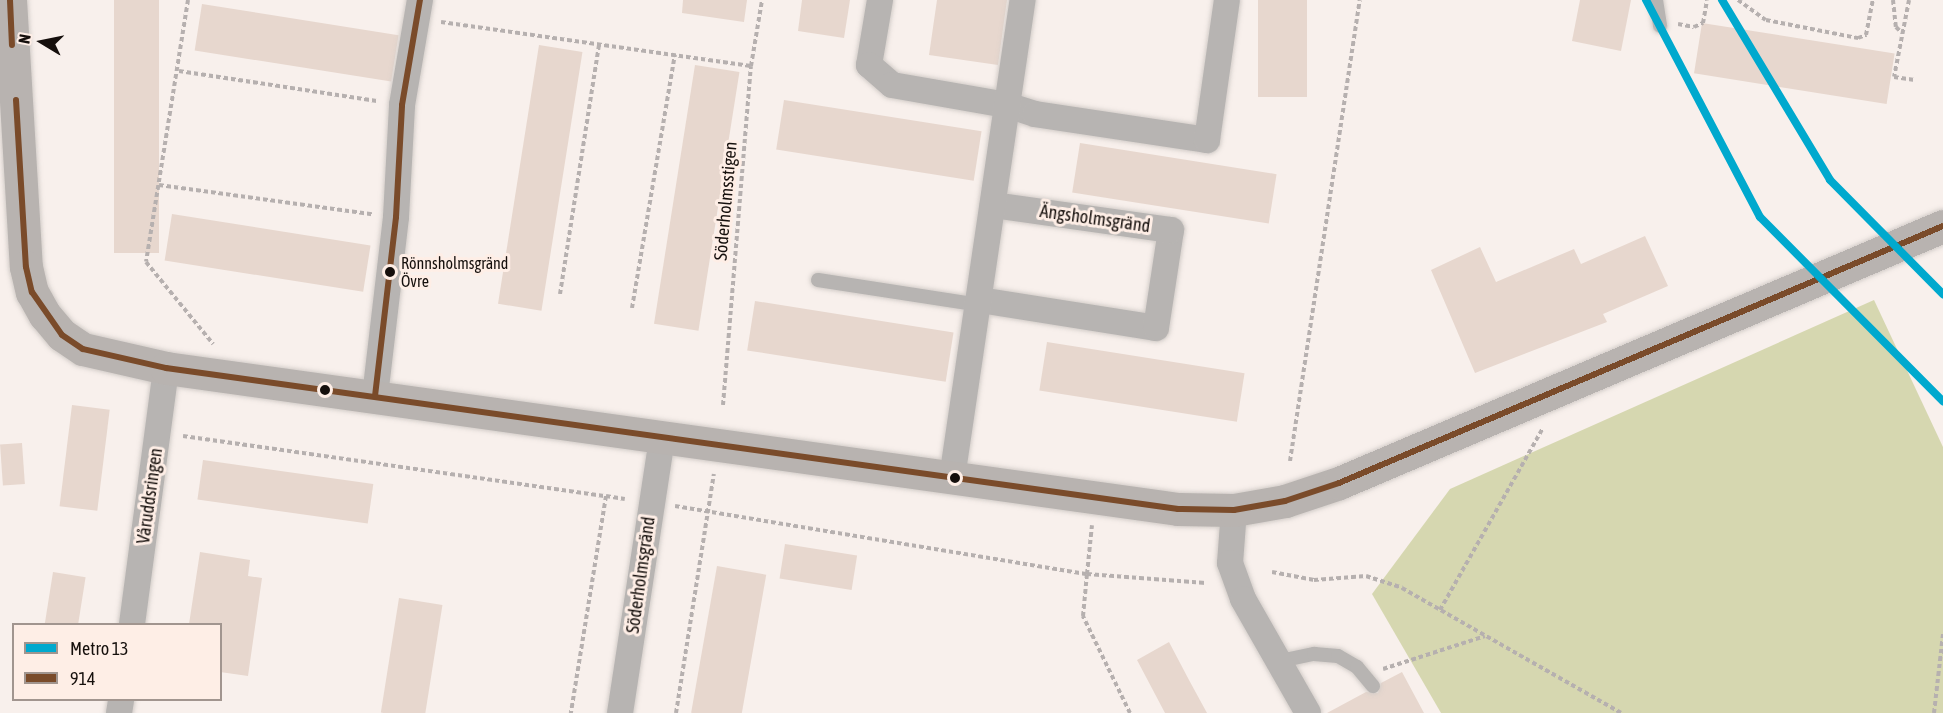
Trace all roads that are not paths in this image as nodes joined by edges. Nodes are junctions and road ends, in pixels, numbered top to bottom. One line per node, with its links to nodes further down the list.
1 (10, 0): 13 (street)
2 (880, 0): 8 (street)
3 (1023, 0): 8 (street)
4 (1227, 0): 8 (street)
5 (1656, 0): 7 (lane)
6 (418, 9): 14 (street)
7 (1660, 26)
8 (1008, 105): 9 (street)
9 (993, 205): 12 (street); 12 (street, Ängsholmsgränd)
10 (1943, 226): 17 (street)
11 (818, 280): 12 (lane)
12 (980, 302): 16 (street)
13 (166, 368): 14 (street); 18 (street, Våruddsringen)
14 (375, 396): 15 (street)
15 (662, 437): 16 (street); 21 (street, Söderholmsgränd)
16 (952, 478): 17 (street)
17 (1234, 510): 19 (street)
18 (132, 623)
19 (1280, 661): 20 (lane); 22 (street)
20 (1368, 680)
21 (620, 713)
22 (1308, 713)

